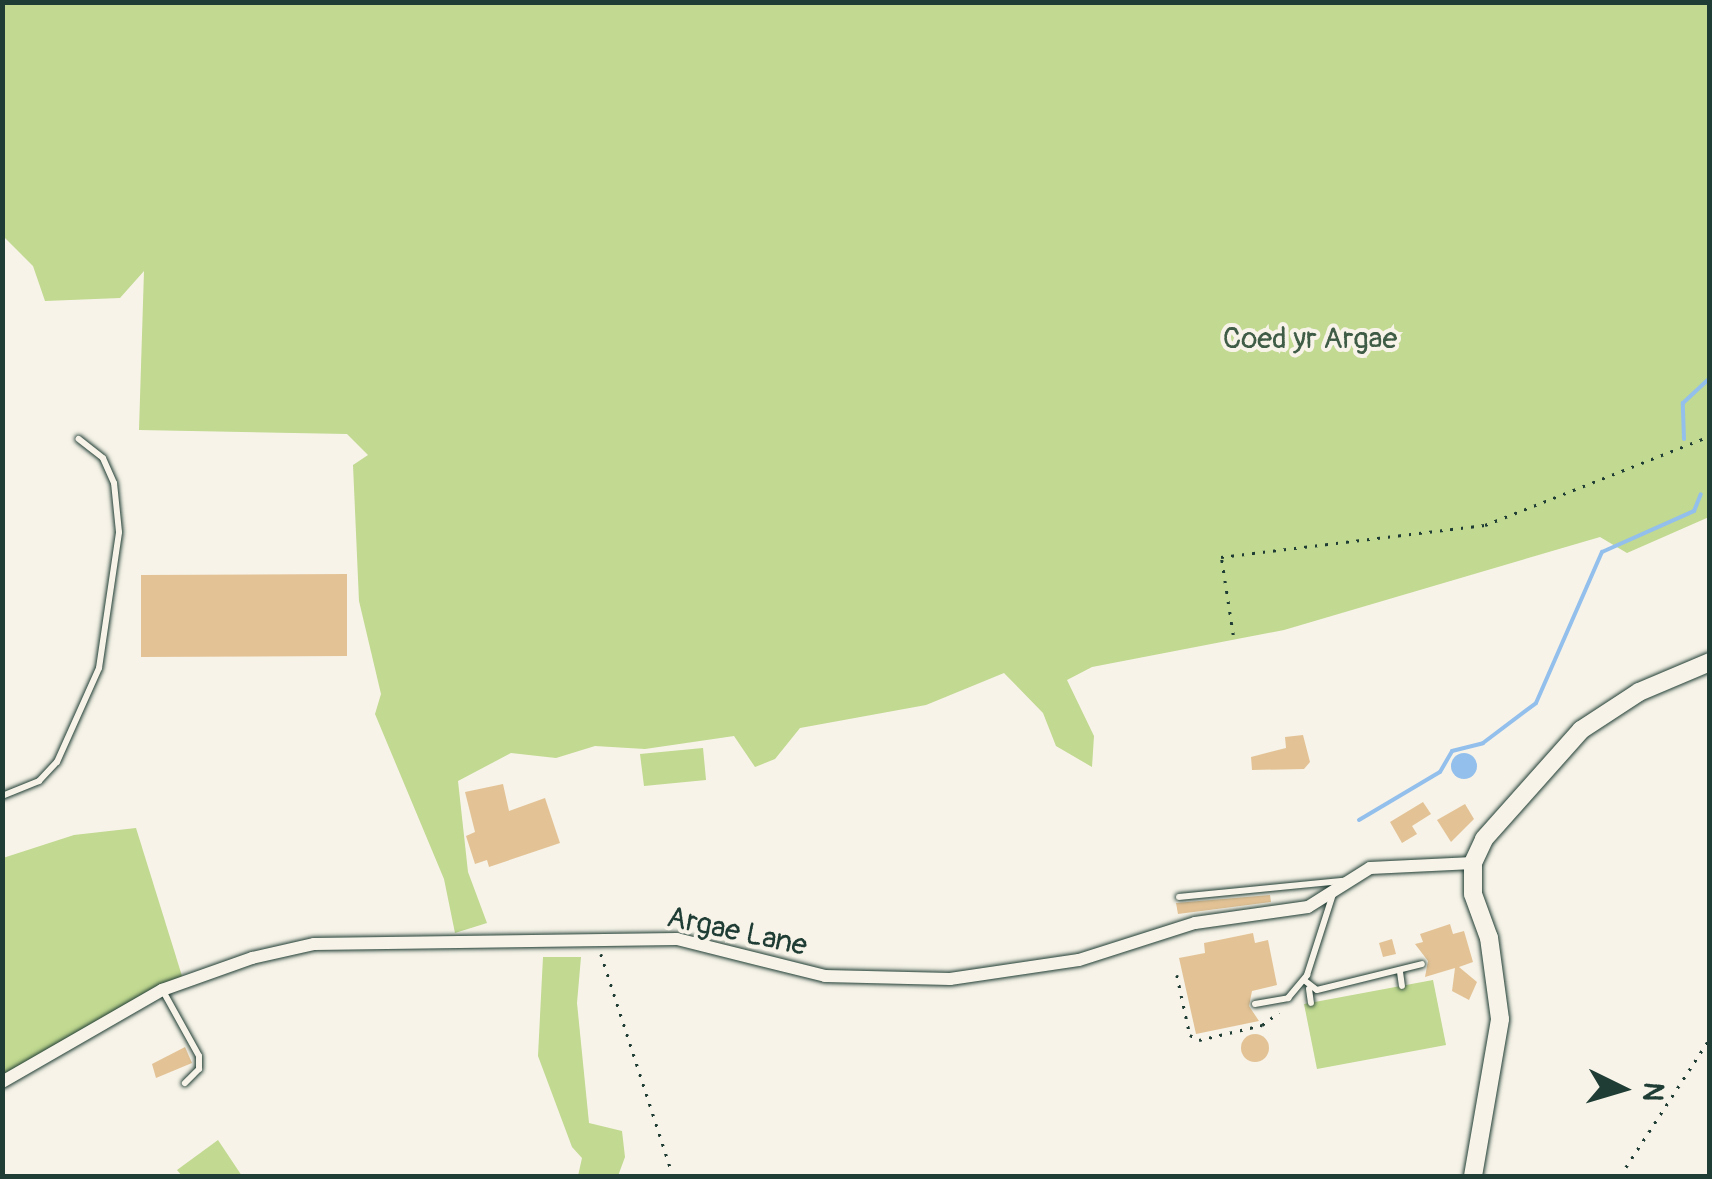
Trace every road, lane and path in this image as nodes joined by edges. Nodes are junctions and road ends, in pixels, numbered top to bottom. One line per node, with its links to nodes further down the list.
1 (1710, 436): 3 (path)
2 (79, 439): 5 (lane)
3 (1233, 634)
4 (1710, 662): 6 (street)
5 (2, 796)
6 (1474, 863): 7 (street, Argae Lane); 25 (street)
7 (1350, 880): 8 (street, Argae Lane); 9 (lane)
8 (1334, 890): 14 (lane); 17 (street, Argae Lane)
9 (1179, 897)
10 (599, 949): 24 (path)
11 (1422, 964): 12 (lane)
12 (1400, 972): 15 (lane); 16 (lane)
13 (1176, 975): 18 (path)
14 (1304, 980): 16 (lane); 18 (lane)
15 (1402, 986)
16 (1309, 989): 19 (lane)
17 (162, 990): 22 (street, Argae Lane); 23 (lane)
18 (1288, 998): 20 (lane)
19 (1311, 1003)
20 (1255, 1004)
21 (1710, 1038): 26 (path)
22 (2, 1082)
23 (184, 1083)
24 (672, 1176)
25 (1472, 1176)
26 (1620, 1176)

